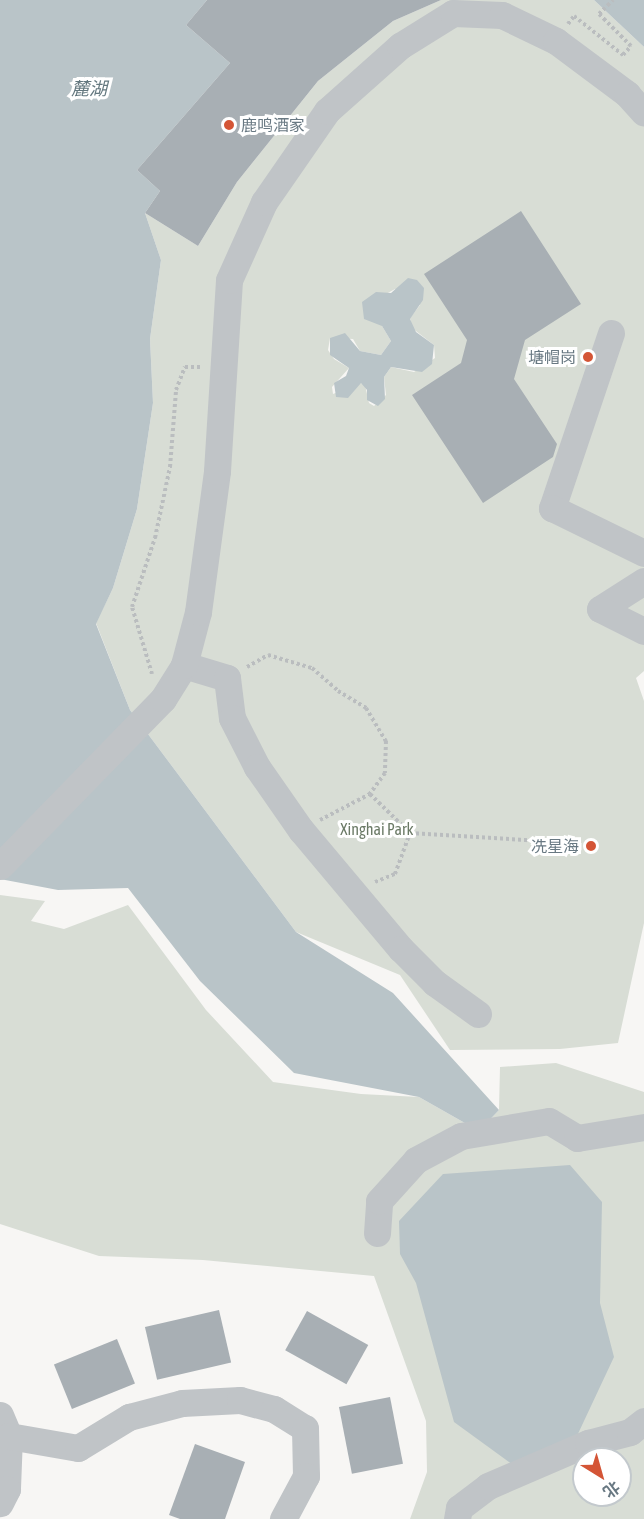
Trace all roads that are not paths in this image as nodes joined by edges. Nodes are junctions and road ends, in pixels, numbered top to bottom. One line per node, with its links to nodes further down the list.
1 (644, 113): 6 (street)
2 (611, 333): 3 (street)
3 (644, 553)
4 (644, 581): 5 (street)
5 (644, 631)
6 (184, 665): 7 (street); 8 (street)
7 (0, 866)
8 (478, 1014)
9 (644, 1127): 10 (street)
10 (377, 1233)
11 (644, 1421): 15 (street)
12 (4, 1425): 13 (street); 14 (street)
13 (0, 1503)
14 (283, 1519)
15 (457, 1519)

